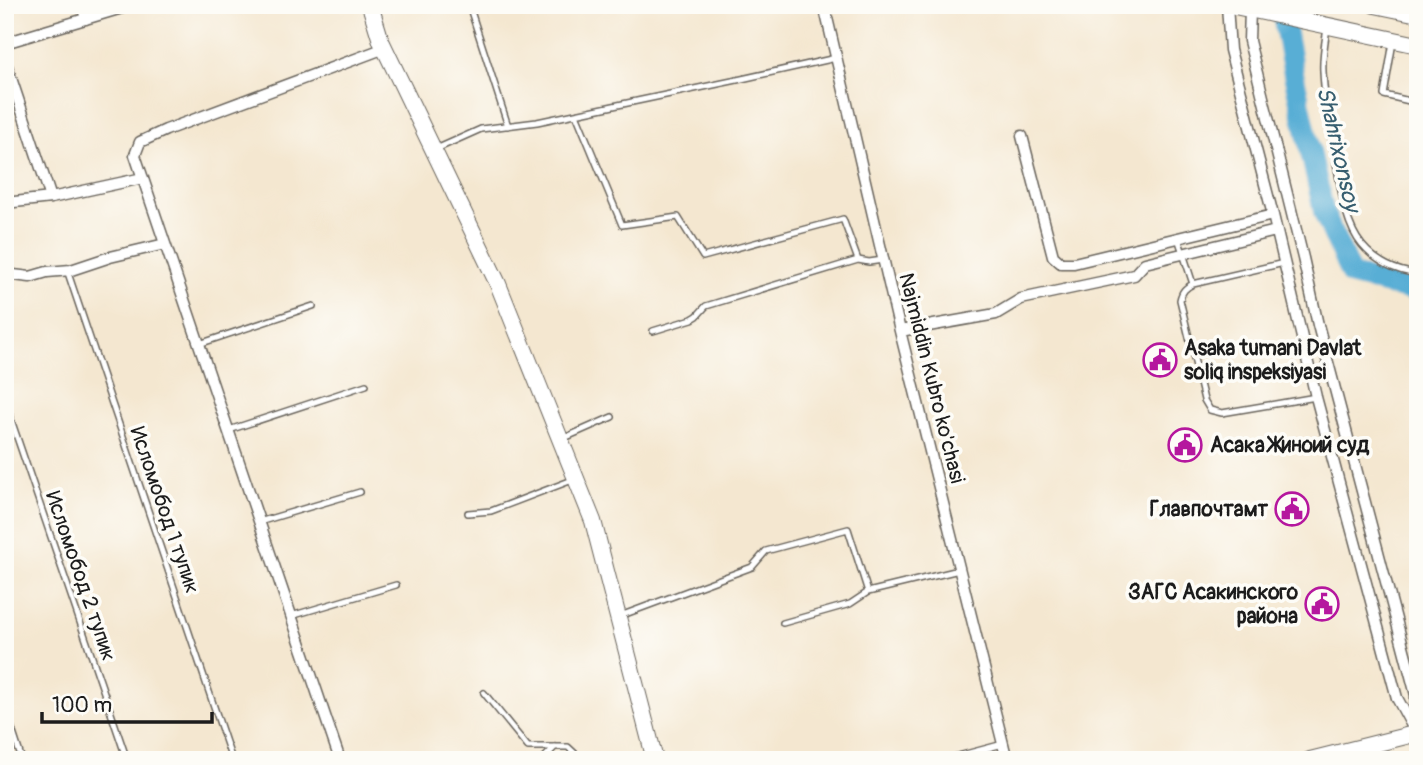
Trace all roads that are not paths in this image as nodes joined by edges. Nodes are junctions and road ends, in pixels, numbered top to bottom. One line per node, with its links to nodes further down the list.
1 (82, 5): 10 (street)
2 (132, 5): 10 (street)
3 (370, 5): 15 (street)
4 (469, 5): 20 (lane)
5 (824, 5): 16 (street, Najmiddin Kubro ko'chasi)
6 (1229, 5): 8 (street); 26 (street)
7 (1375, 5): 9 (street)
8 (1257, 11): 11 (street); 39 (street)
9 (1418, 14)
10 (86, 19): 13 (street)
11 (1327, 25): 12 (street); 36 (lane)
12 (1394, 40): 14 (street); 18 (lane)
13 (5, 43)
14 (1418, 45)
15 (385, 48): 22 (street); 23 (street)
16 (836, 58): 19 (lane); 32 (street, Najmiddin Kubro ko'chasi)
17 (5, 60): 24 (street)
18 (1418, 103)
19 (576, 114): 20 (lane); 31 (lane)
20 (508, 126): 22 (lane)
21 (1022, 136): 28 (street)
22 (434, 150): 49 (street)
23 (143, 178): 24 (street); 29 (street)
24 (51, 198): 25 (street)
25 (5, 204)
26 (1273, 215): 27 (street); 28 (street)
27 (1276, 231): 30 (street); 33 (street)
28 (1178, 238): 30 (lane)
29 (165, 244): 34 (street); 43 (street)
30 (1183, 253): 37 (lane); 42 (street)
31 (858, 260): 32 (lane); 41 (lane)
32 (883, 260): 42 (street, Najmiddin Kubro ko'chasi)
33 (1284, 262): 37 (lane); 40 (street)
34 (67, 270): 35 (street); 67 (lane, Исломобод 1 тупик)
35 (5, 274)
36 (1418, 274)
37 (1192, 284): 45 (lane)
38 (313, 306): 43 (lane)
39 (1318, 325): 40 (street); 62 (street)
40 (1300, 330): 45 (street)
41 (653, 331)
42 (900, 331): 54 (street, Najmiddin Kubro ko'chasi)
43 (199, 344): 48 (street)
44 (366, 385): 48 (lane)
45 (1315, 397): 62 (street)
46 (5, 401): 66 (lane, Исломобод 2 тупик)
47 (612, 417): 49 (lane)
48 (229, 430): 53 (street)
49 (559, 440): 50 (street)
50 (575, 479): 52 (lane); 58 (street)
51 (360, 492): 53 (lane)
52 (468, 513)
53 (259, 522): 57 (street)
54 (960, 570): 56 (lane); 63 (street, Najmiddin Kubro ko'chasi)
55 (396, 585): 57 (lane)
56 (868, 592): 58 (lane); 59 (lane)
57 (291, 616): 68 (street)
58 (617, 617): 71 (street)
59 (783, 623)
60 (484, 693): 64 (lane)
61 (5, 708): 65 (lane)
62 (1417, 736): 74 (street)
63 (1003, 744): 72 (lane); 73 (street, Najmiddin Kubro ko'chasi)
64 (555, 747): 69 (lane); 70 (lane)
65 (22, 760)
66 (127, 760)
67 (233, 760)
68 (340, 760)
69 (542, 760)
70 (582, 760)
71 (655, 760)
72 (943, 760)
73 (1007, 760)
74 (1310, 760)

